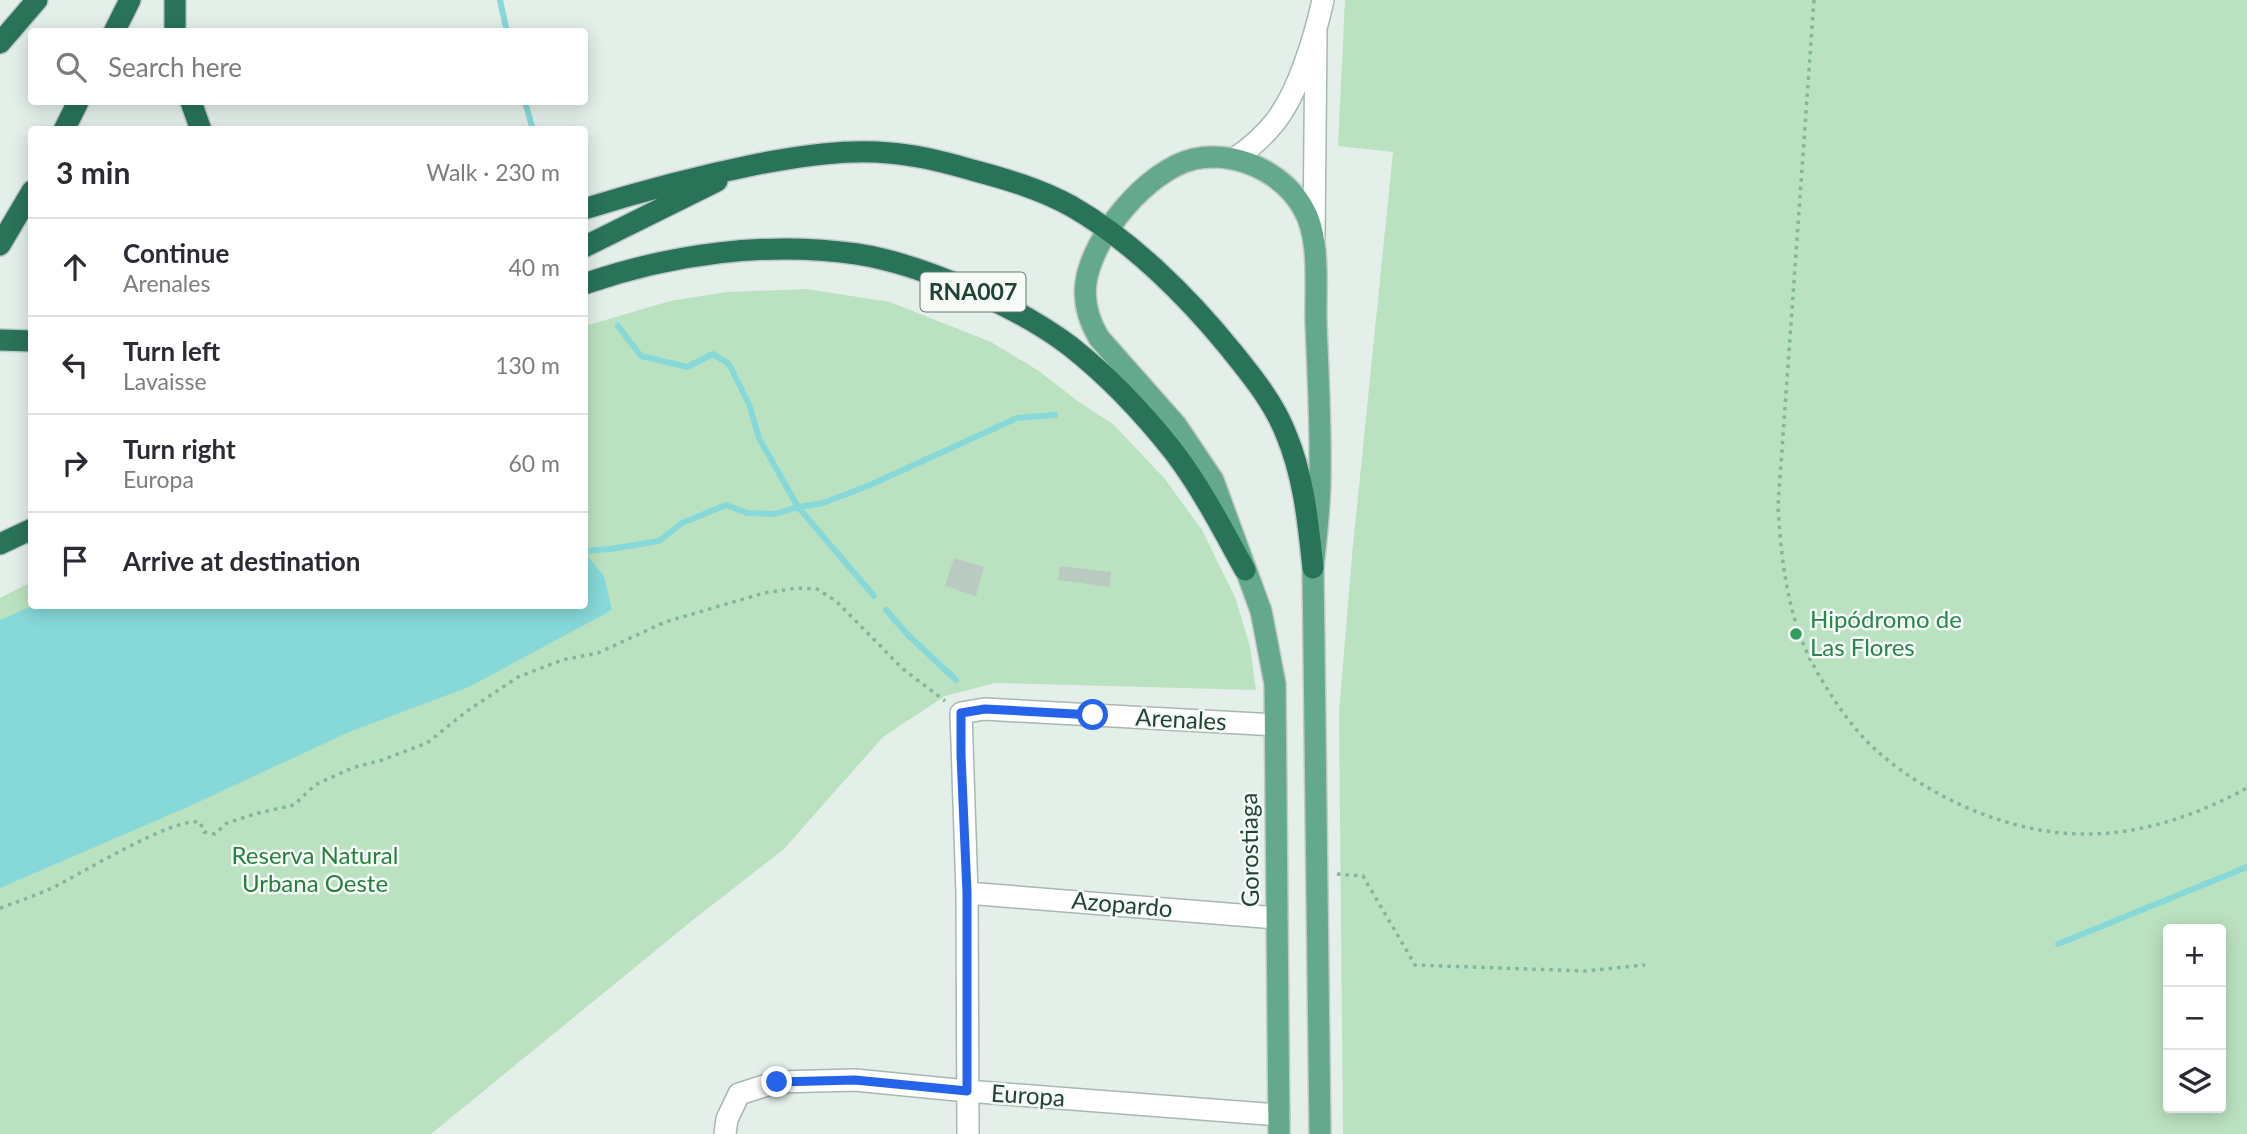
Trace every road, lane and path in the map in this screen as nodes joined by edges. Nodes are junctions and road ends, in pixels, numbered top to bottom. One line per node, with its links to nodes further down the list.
1 (37, 0): 9 (highway)
2 (130, 0): 6 (highway)
3 (175, 0): 7 (highway)
4 (1323, 0): 8 (street)
5 (1814, 0): 31 (path)
6 (116, 28)
7 (175, 28)
8 (1316, 32): 14 (street); 21 (street)
9 (0, 43)
10 (76, 105): 12 (highway)
11 (192, 105): 13 (highway)
12 (66, 126)
13 (200, 126)
14 (1234, 159): 18 (main road, Gorostiaga); 21 (main road)
15 (750, 166): 17 (highway); 18 (highway); 20 (highway)
16 (28, 198): 19 (highway)
17 (588, 208)
18 (1108, 230): 27 (highway); 28 (main road, Gorostiaga)
19 (0, 245)
20 (588, 245)
21 (1314, 247): 27 (main road)
22 (588, 283): 28 (highway, RNA007)
23 (0, 340): 24 (highway)
24 (28, 341)
25 (28, 532): 26 (highway)
26 (0, 544)
27 (1313, 568): 32 (main road)
28 (1245, 570): 30 (main road, Gorostiaga)
29 (961, 713): 30 (street, Arenales); 33 (street); 34 (path)
30 (1275, 725): 35 (main road, Gorostiaga)
31 (2247, 788)
32 (1317, 872): 36 (path); 41 (main road)
33 (967, 893): 35 (street, Azopardo); 37 (street)
34 (0, 908)
35 (1278, 918): 38 (main road, Gorostiaga)
36 (1645, 965)
37 (967, 1091): 38 (street, Europa); 39 (street, Europa); 40 (street)
38 (1279, 1125)
39 (725, 1134)
40 (968, 1134)
41 (1320, 1134)

